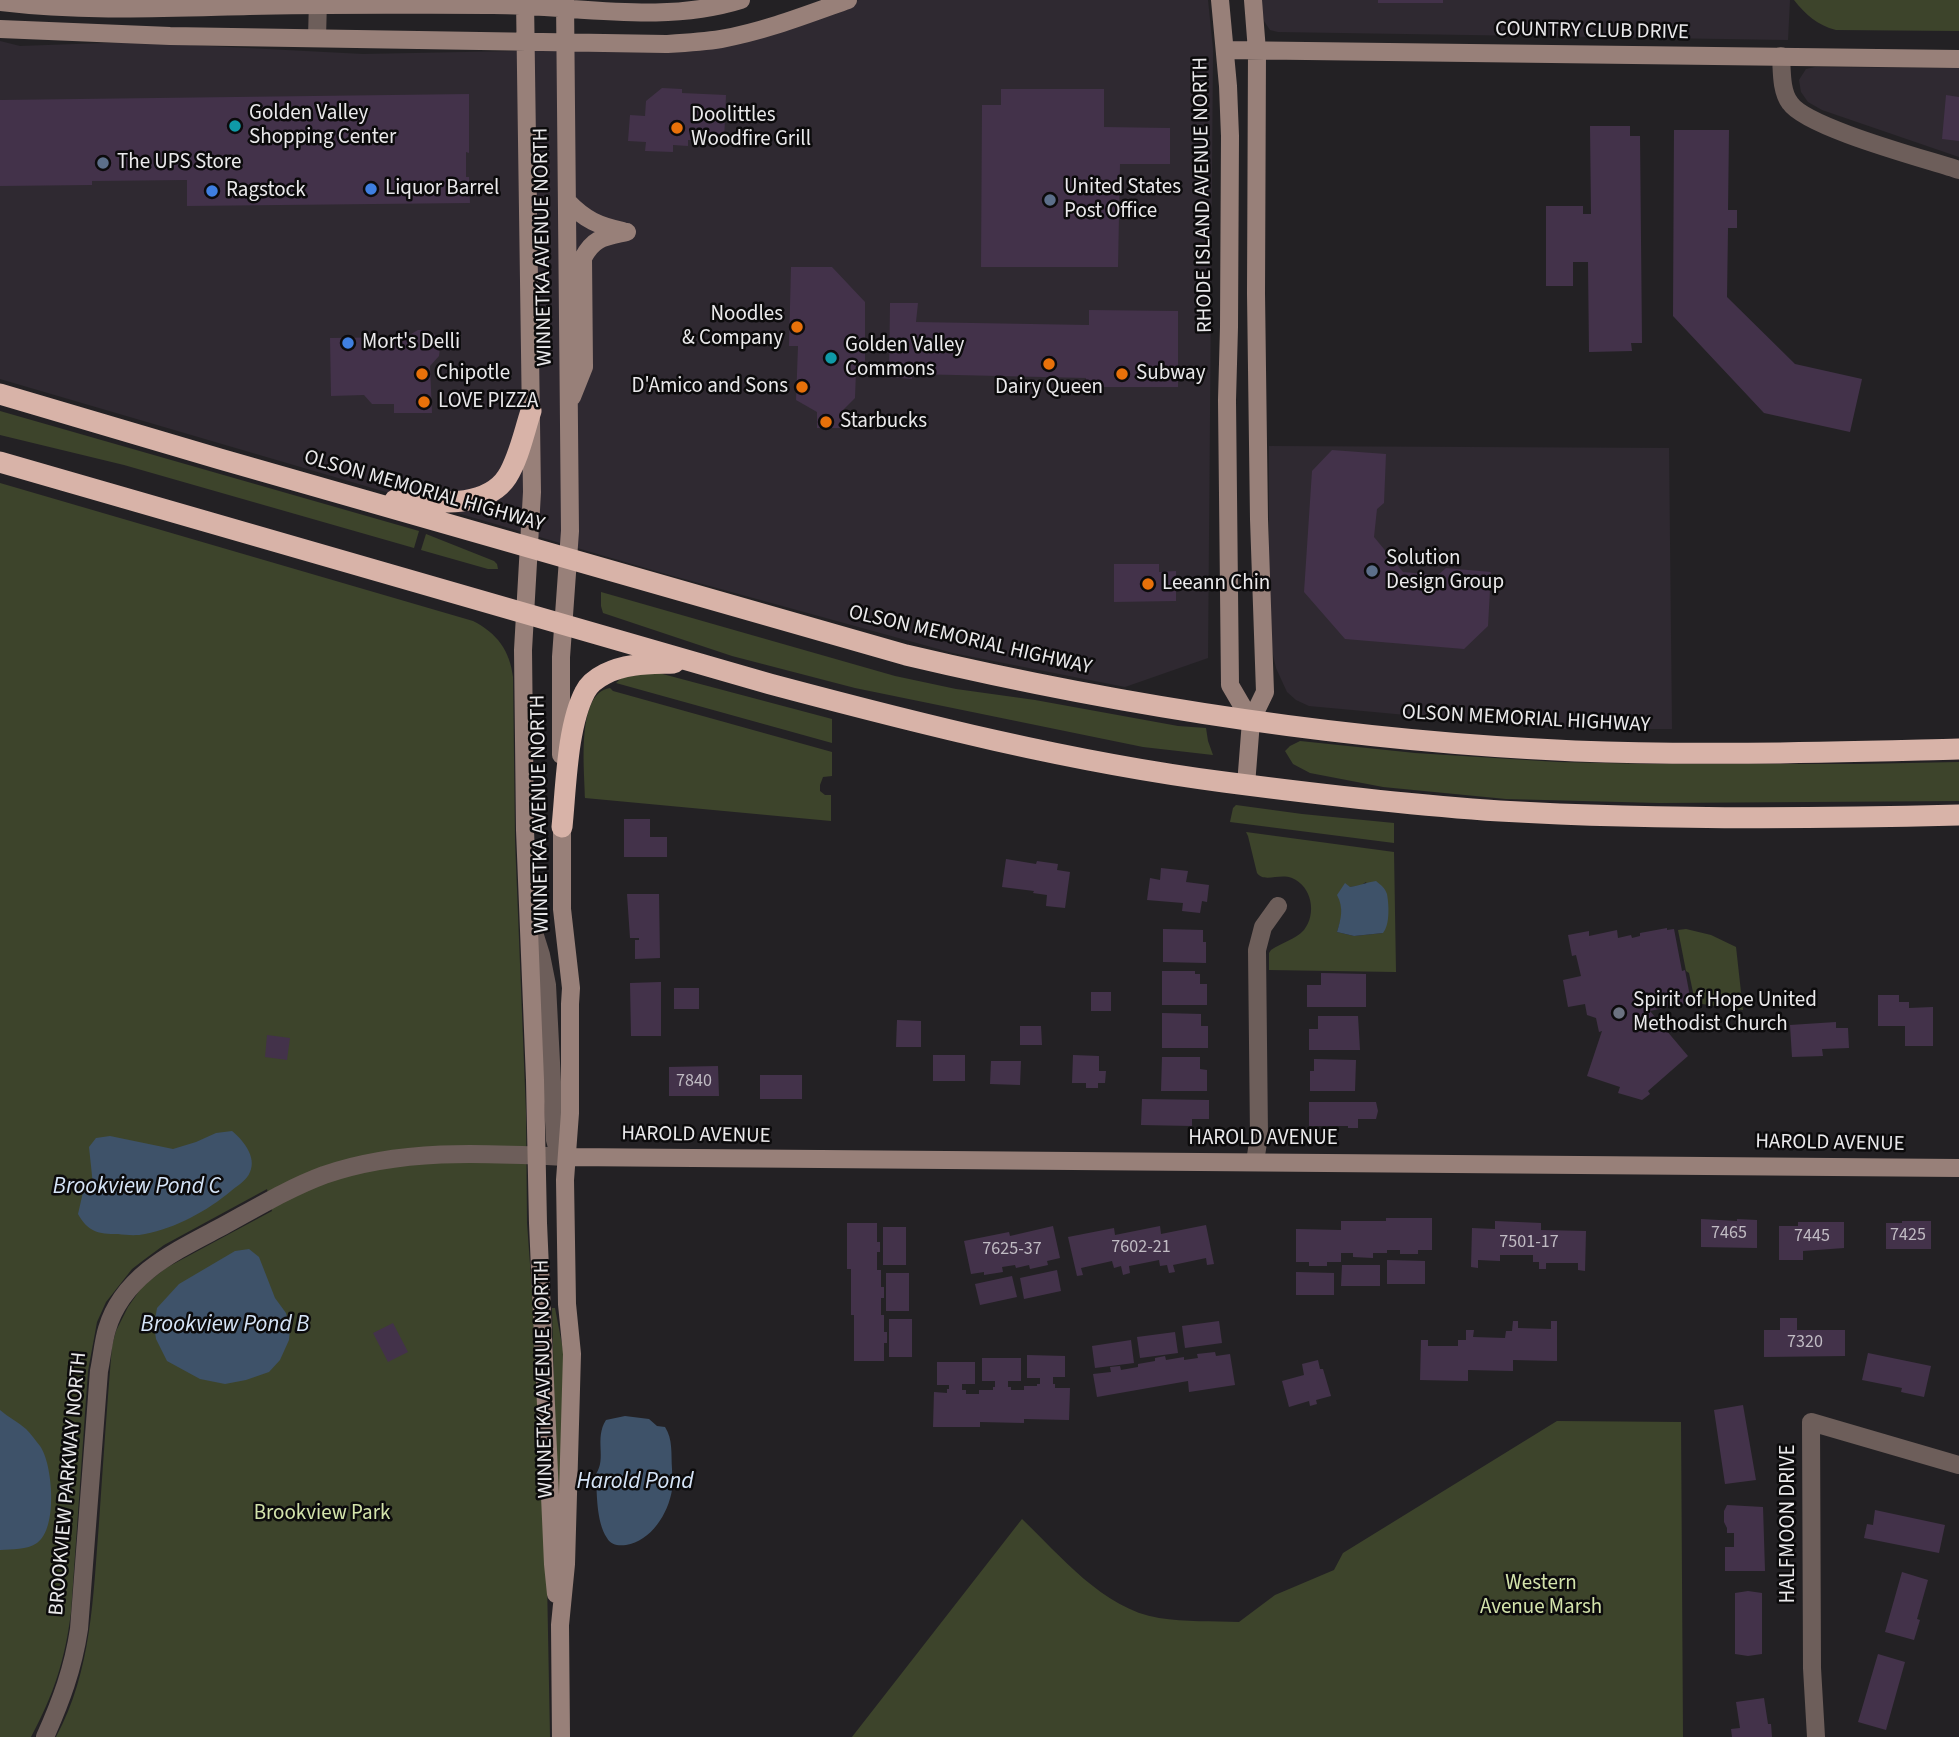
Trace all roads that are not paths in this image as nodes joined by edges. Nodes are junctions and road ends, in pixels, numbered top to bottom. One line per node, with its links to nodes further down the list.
1 (741, 0): 9 (street)
2 (848, 0): 14 (street)
3 (1220, 0): 15 (street, RHODE ISLAND AVENUE NORTH)
4 (1253, 0): 16 (street)
5 (0, 2): 8 (street)
6 (318, 2): 7 (street); 8 (street); 12 (street)
7 (525, 3): 9 (street); 13 (street, WINNETKA AVENUE NORTH)
8 (94, 4): 11 (street)
9 (565, 4): 14 (street, WINNETKA AVENUE NORTH)
10 (0, 29): 11 (street)
11 (93, 33): 12 (street)
12 (317, 38): 13 (street)
13 (526, 41): 14 (street); 23 (street, WINNETKA AVENUE NORTH)
14 (565, 43): 20 (street, WINNETKA AVENUE NORTH)
15 (1225, 50): 16 (street, COUNTRY CLUB DRIVE); 31 (street, RHODE ISLAND AVENUE NORTH)
16 (1257, 51): 17 (street, COUNTRY CLUB DRIVE); 31 (street)
17 (1781, 57): 18 (street, COUNTRY CLUB DRIVE); 19 (street)
18 (1959, 59)
19 (1959, 170)
20 (567, 201): 22 (street, WINNETKA AVENUE NORTH); 22 (street)
21 (0, 394): 25 (highway, OLSON MEMORIAL HIGHWAY)
22 (569, 405): 27 (street, WINNETKA AVENUE NORTH)
23 (531, 411): 25 (highway); 26 (street, WINNETKA AVENUE NORTH)
24 (0, 462): 28 (highway)
25 (366, 500): 26 (highway, OLSON MEMORIAL HIGHWAY)
26 (530, 548): 27 (highway, OLSON MEMORIAL HIGHWAY); 28 (street, WINNETKA AVENUE NORTH)
27 (568, 559): 29 (street, WINNETKA AVENUE NORTH); 31 (highway, OLSON MEMORIAL HIGHWAY)
28 (526, 613): 29 (highway); 37 (street, WINNETKA AVENUE NORTH)
29 (562, 623): 30 (highway); 35 (street, WINNETKA AVENUE NORTH)
30 (692, 662): 33 (highway); 35 (highway)
31 (1251, 721): 32 (highway, OLSON MEMORIAL HIGHWAY); 33 (street)
32 (1959, 749)
33 (1246, 785): 34 (highway)
34 (1959, 815)
35 (562, 827): 39 (street, WINNETKA AVENUE NORTH)
36 (1278, 906): 40 (street)
37 (528, 914): 38 (street, WINNETKA AVENUE NORTH); 39 (street)
38 (537, 1155): 39 (street, BROOKVIEW PARKWAY NORTH); 43 (street, WINNETKA AVENUE NORTH); 44 (street, BROOKVIEW PARKWAY NORTH)
39 (567, 1157): 40 (street, HAROLD AVENUE); 43 (street, WINNETKA AVENUE NORTH)
40 (1255, 1161): 41 (street, HAROLD AVENUE)
41 (1959, 1168)
42 (1959, 1465): 46 (street, HALFMOON DRIVE)
43 (560, 1625): 45 (street, WINNETKA AVENUE NORTH)
44 (45, 1737)
45 (561, 1737)
46 (1816, 1737)

